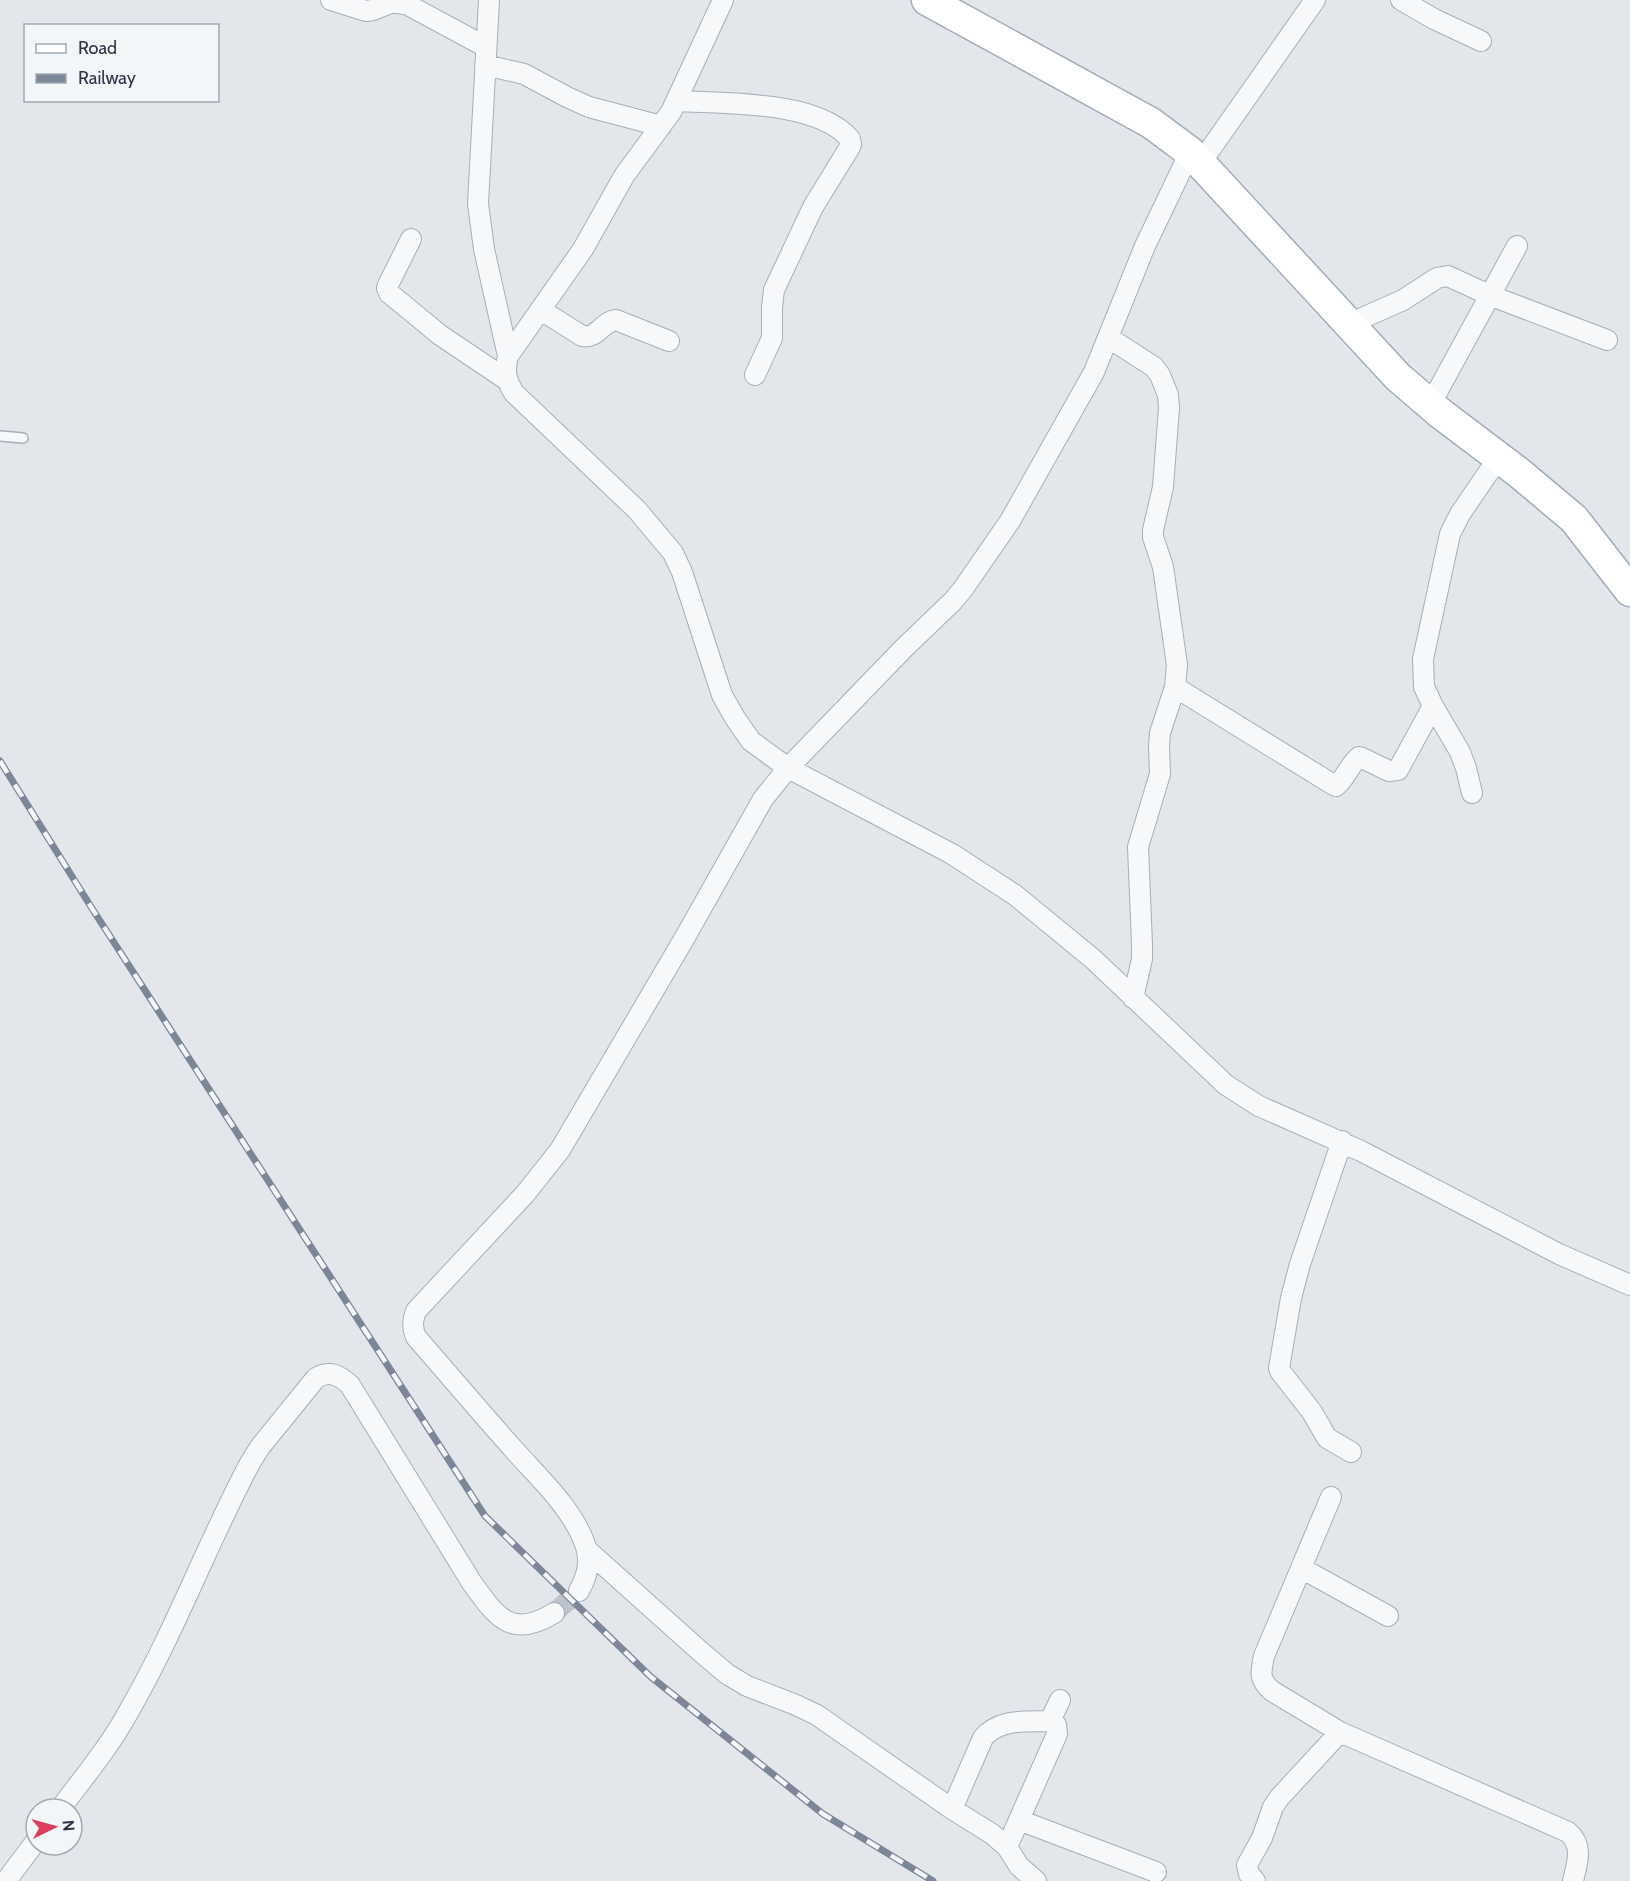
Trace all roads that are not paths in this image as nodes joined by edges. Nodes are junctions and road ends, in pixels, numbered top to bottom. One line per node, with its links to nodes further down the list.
1 (331, 0): 9 (street)
2 (489, 0): 9 (street)
3 (723, 0): 10 (street)
4 (927, 0): 7 (main road)
5 (1315, 0): 12 (street)
6 (1401, 0): 8 (street)
7 (966, 9): 12 (main road)
8 (1481, 41)
9 (486, 56): 11 (street); 21 (street)
10 (677, 101): 11 (street); 22 (street)
11 (661, 126): 16 (street)
12 (1195, 158): 17 (main road); 18 (street)
13 (411, 239): 23 (street)
14 (1516, 246): 15 (street)
15 (1490, 295): 17 (street); 19 (street); 24 (street)
16 (541, 310): 20 (street); 21 (street)
17 (1349, 324): 24 (main road)
18 (1109, 338): 29 (street); 31 (street)
19 (1607, 340)
20 (669, 341)
21 (508, 356): 23 (street)
22 (756, 375)
23 (507, 380): 31 (street)
24 (1430, 405): 27 (main road)
25 (0, 436): 26 (lane)
26 (22, 438)
27 (1498, 457): 28 (main road); 30 (street)
28 (1630, 591)
29 (1175, 687): 30 (street); 33 (street)
30 (1433, 706): 32 (street)
31 (788, 768): 33 (street); 38 (street)
32 (1472, 794)
33 (1133, 998): 34 (street)
34 (1342, 1141): 35 (street); 36 (street)
35 (1630, 1285)
36 (1351, 1452)
37 (1331, 1497): 39 (street)
38 (587, 1550): 40 (street); 47 (street)
39 (1301, 1568): 42 (street); 45 (street)
40 (579, 1591)
41 (554, 1613): 46 (street)
42 (1388, 1616)
43 (1060, 1700): 44 (street)
44 (1050, 1721): 47 (street); 48 (street)
45 (1340, 1731): 54 (street); 55 (street)
46 (69, 1797)
47 (952, 1809): 49 (street)
48 (1018, 1820): 49 (street); 51 (street)
49 (1007, 1847): 53 (street)
50 (24, 1857): 52 (street)
51 (1156, 1872)
52 (6, 1881)
53 (1036, 1881)
54 (1255, 1881)
55 (1573, 1881)

